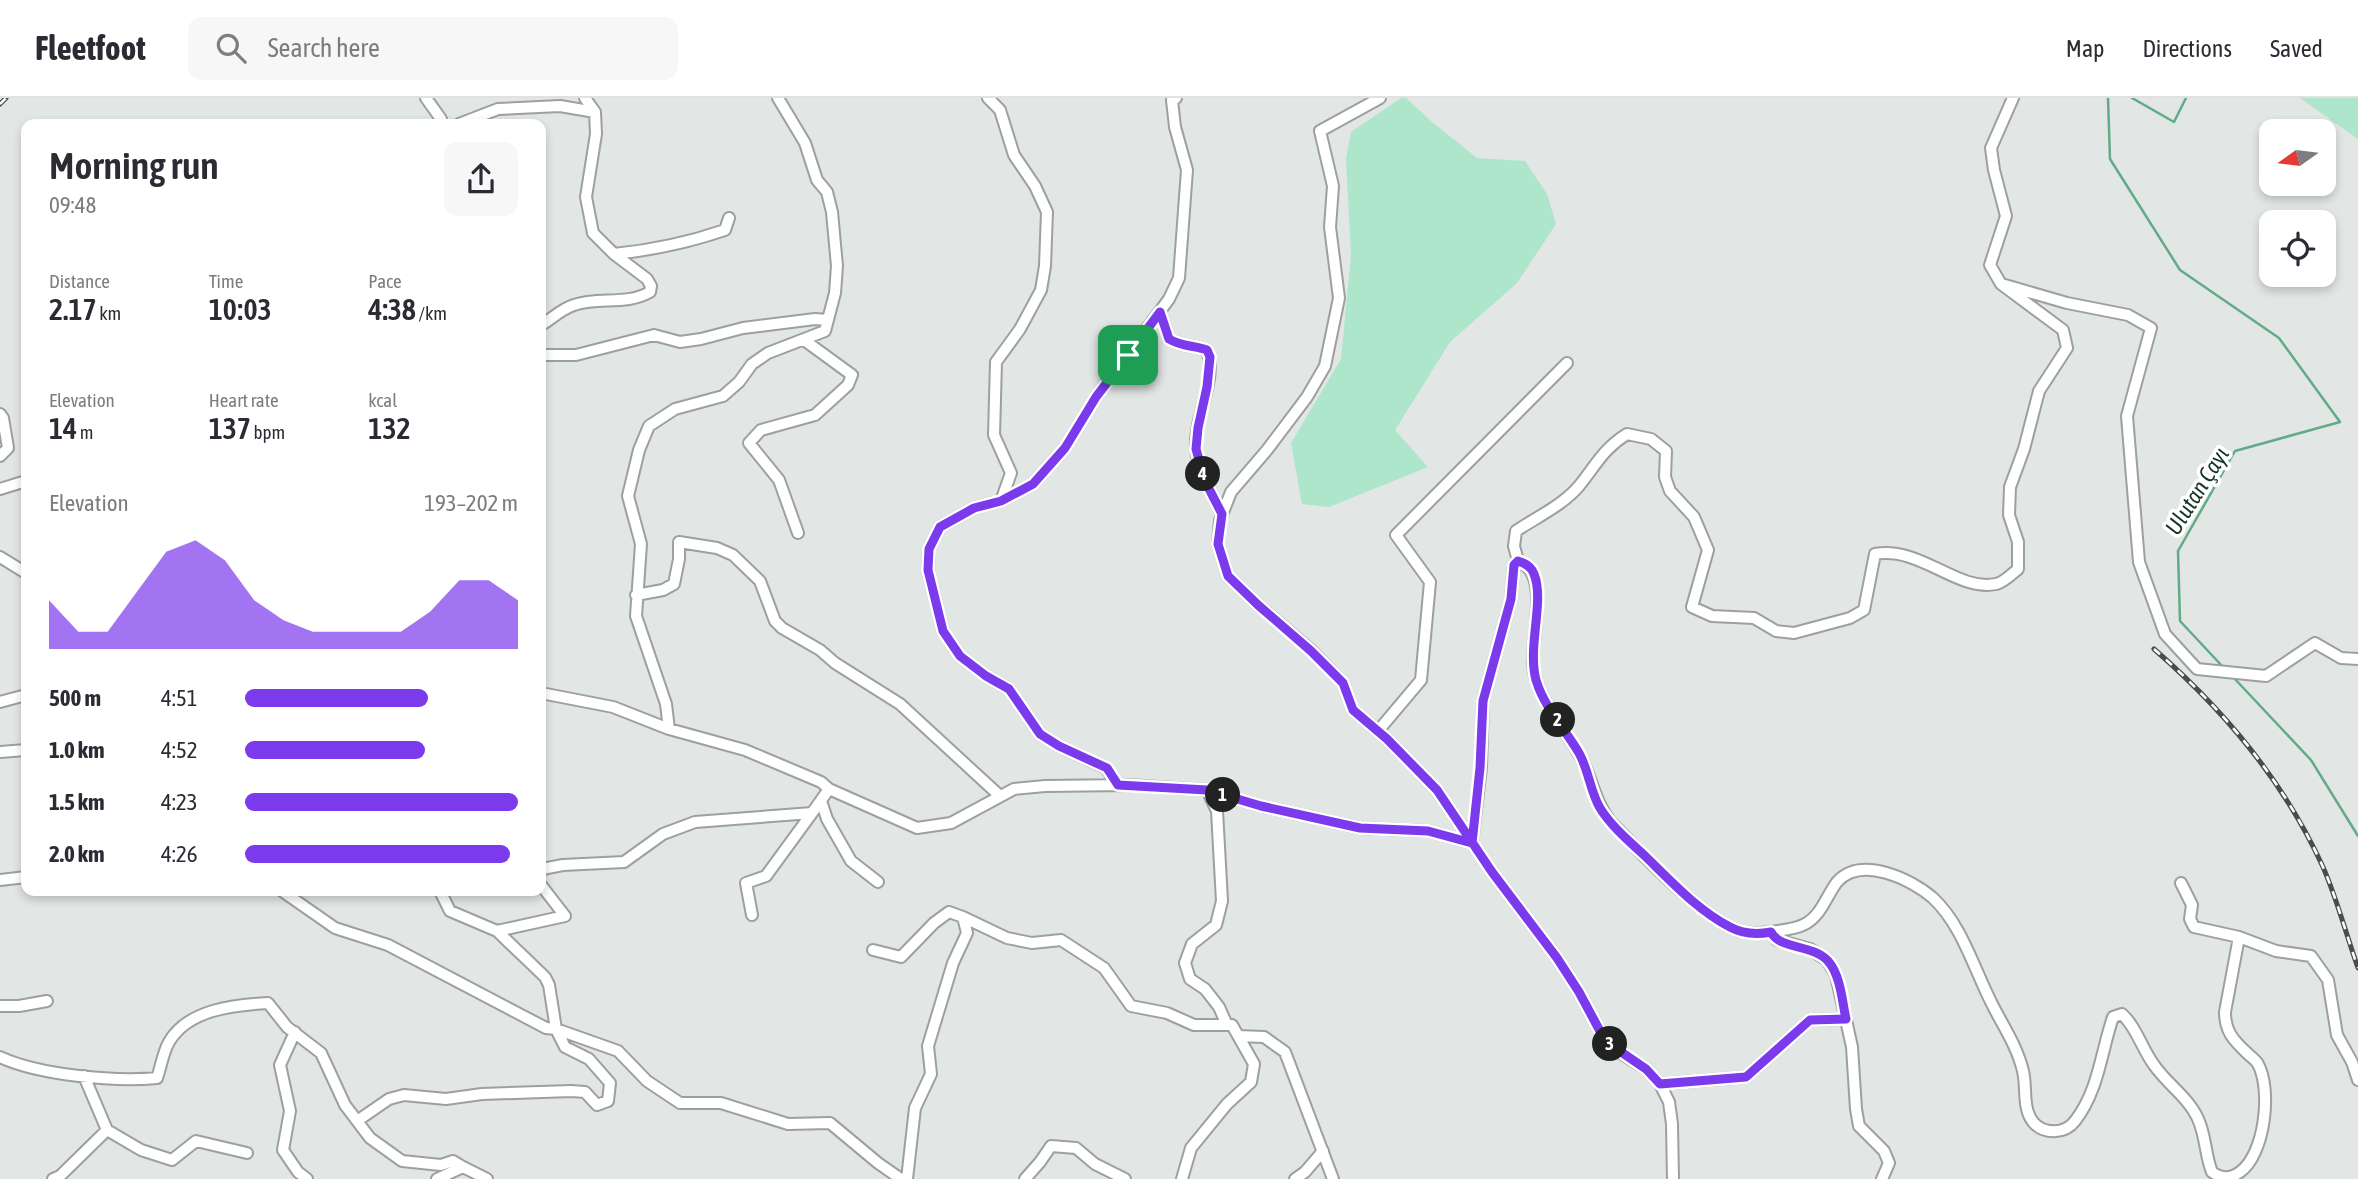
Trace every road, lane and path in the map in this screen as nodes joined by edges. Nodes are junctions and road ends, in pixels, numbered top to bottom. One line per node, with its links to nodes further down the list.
1 (426, 98): 9 (street)
2 (585, 98): 8 (street)
3 (778, 98): 15 (street)
4 (1176, 98): 14 (street)
5 (1380, 98): 25 (street)
6 (2013, 98): 13 (street)
7 (989, 99): 24 (street)
8 (595, 112): 10 (street); 12 (street)
9 (440, 119)
10 (472, 119)
11 (729, 218): 12 (street)
12 (614, 254): 16 (street)
13 (2001, 284): 28 (street); 31 (street)
14 (1160, 312): 24 (street); 25 (street)
15 (828, 320): 17 (street); 18 (street)
16 (546, 323)
17 (804, 340): 26 (street); 30 (street)
18 (546, 355)
19 (1567, 363): 36 (street)
20 (0, 414): 21 (street)
21 (0, 456)
22 (21, 483): 23 (street)
23 (0, 489)
24 (1001, 501): 39 (street)
25 (1222, 514): 36 (street)
26 (798, 533)
27 (0, 557): 29 (street)
28 (1518, 561): 45 (street); 57 (street)
29 (21, 570)
30 (636, 595): 35 (street); 42 (street)
31 (2358, 659)
32 (546, 694): 35 (street)
33 (21, 696): 34 (street)
34 (0, 702)
35 (669, 729): 40 (street)
36 (1378, 731): 45 (street)
37 (21, 750): 38 (street)
38 (0, 752)
39 (1118, 785): 41 (street); 42 (street)
40 (829, 789): 42 (street); 43 (street)
41 (1207, 790): 45 (street); 63 (street)
42 (1000, 796)
43 (821, 801): 44 (street); 49 (street)
44 (812, 813): 46 (street); 54 (street)
45 (1472, 843): 70 (street)
46 (546, 868)
47 (21, 878): 48 (street)
48 (0, 880)
49 (878, 882)
50 (2181, 883): 58 (street)
51 (546, 891): 56 (street)
52 (289, 896): 64 (street)
53 (442, 896): 56 (street)
54 (752, 915)
55 (963, 917): 59 (street); 63 (street); 81 (street)
56 (497, 930): 64 (street)
57 (1771, 932): 58 (street); 62 (street)
58 (2239, 937): 69 (street)
59 (873, 950)
60 (47, 1001): 61 (street)
61 (0, 1006)
62 (1846, 1019): 70 (street); 88 (street)
63 (1227, 1025): 66 (street)
64 (556, 1029): 71 (street); 80 (street)
65 (295, 1032): 68 (street); 71 (street); 77 (street)
66 (1238, 1036): 73 (street); 84 (street)
67 (0, 1057): 68 (street)
68 (84, 1076): 72 (street)
69 (2358, 1080)
70 (1660, 1084): 87 (street)
71 (357, 1121): 75 (street)
72 (107, 1130): 74 (street); 76 (street)
73 (1323, 1151): 85 (street); 86 (street)
74 (247, 1153)
75 (463, 1167): 78 (street); 79 (street)
76 (53, 1179)
77 (307, 1179)
78 (437, 1179)
79 (487, 1179)
80 (901, 1179)
81 (907, 1179)
82 (1025, 1179): 83 (street)
83 (1125, 1179)
84 (1182, 1179)
85 (1295, 1179)
86 (1333, 1179)
87 (1673, 1179)
88 (1882, 1179)

